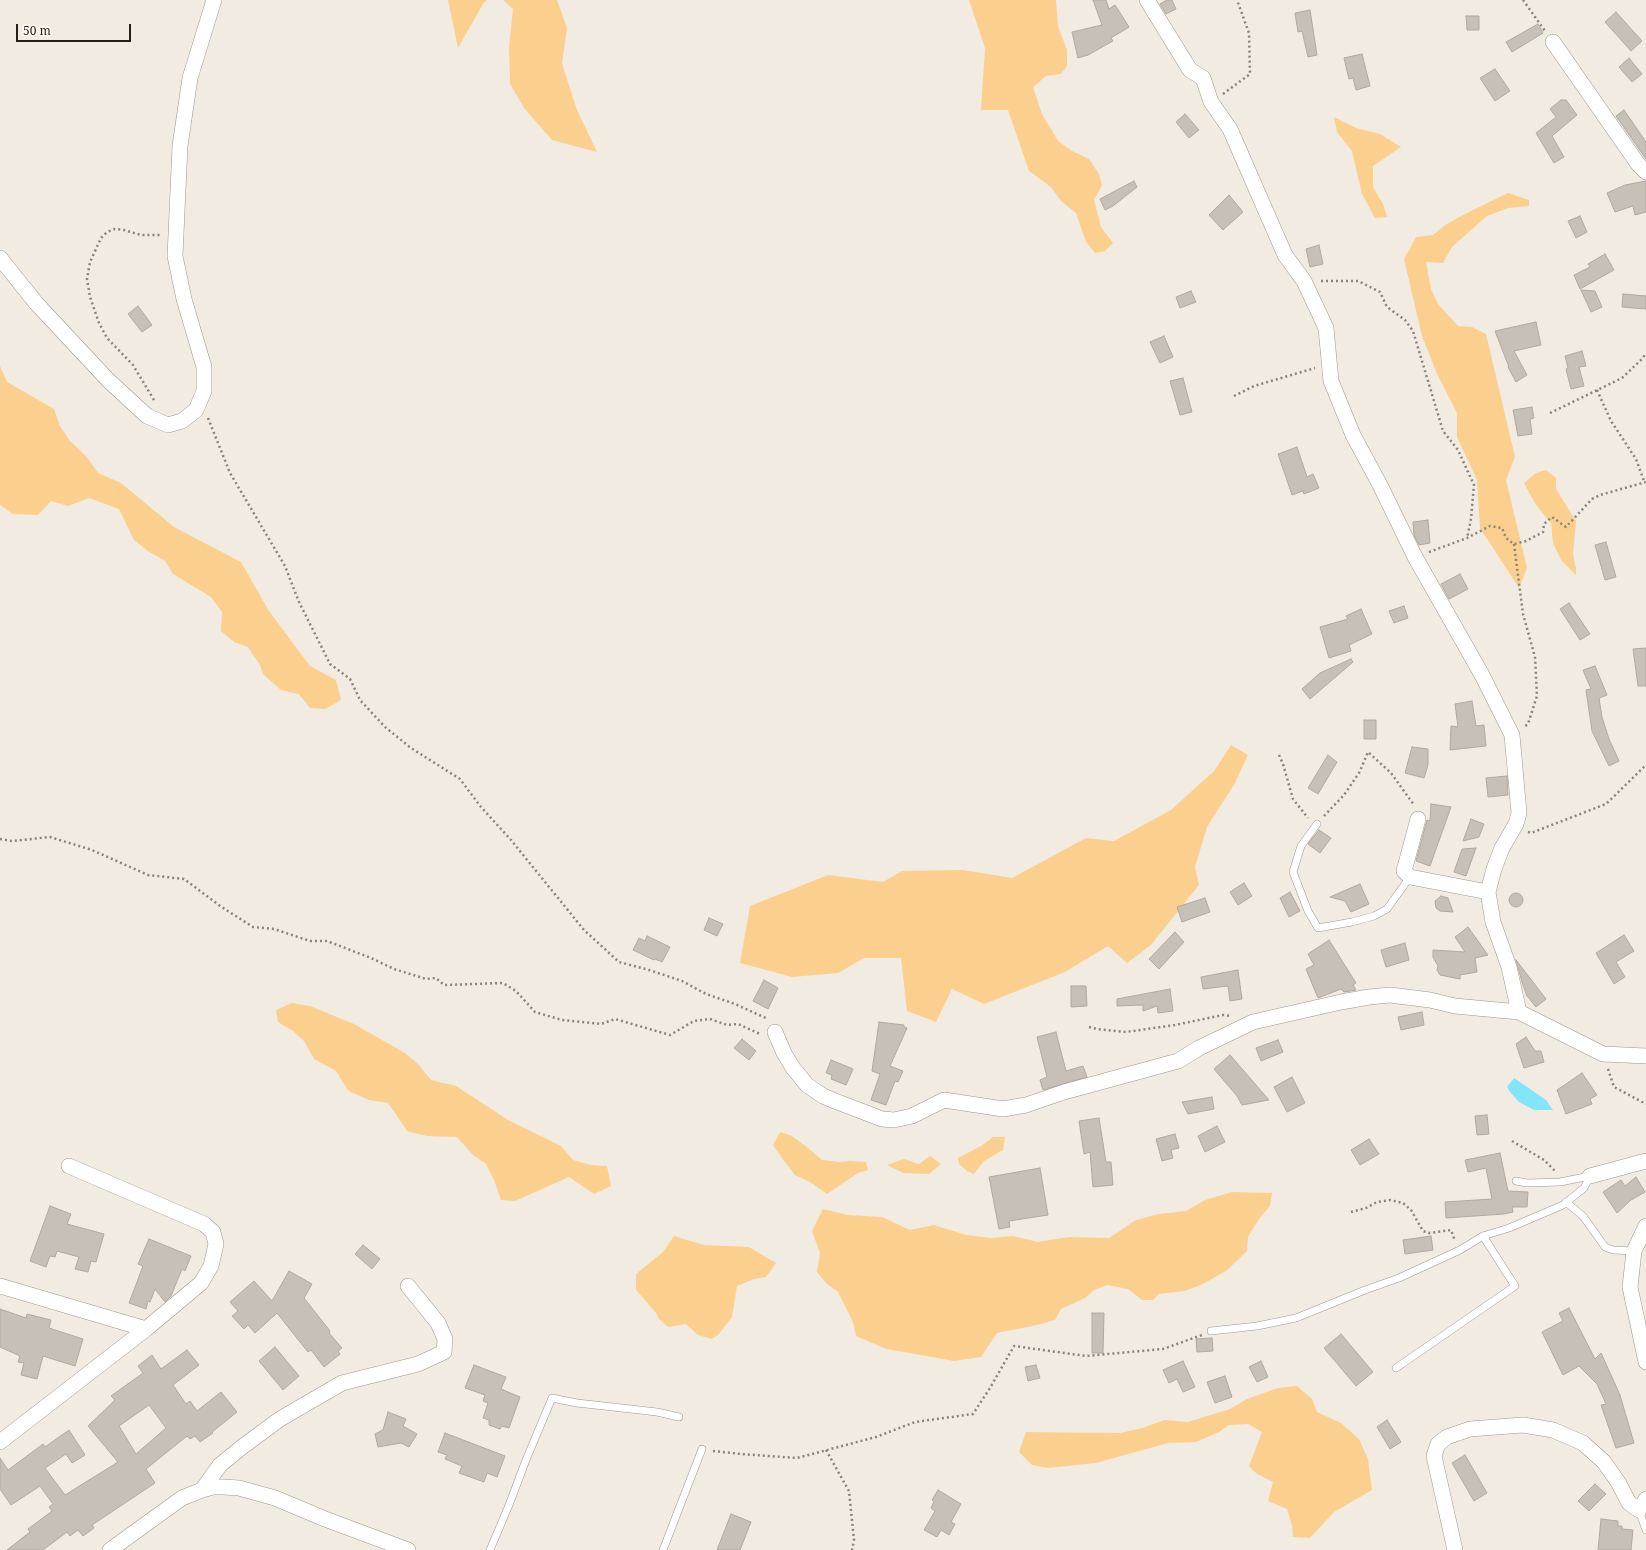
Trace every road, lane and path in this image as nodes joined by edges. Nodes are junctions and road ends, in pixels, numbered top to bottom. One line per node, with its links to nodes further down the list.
1 (214, 0): 8 (street)
2 (1147, 0): 6 (street)
3 (1237, 0): 6 (path)
4 (1523, 0): 5 (path)
5 (1553, 42): 7 (street)
6 (1212, 102): 10 (street)
7 (1646, 172)
8 (177, 231): 15 (street); 17 (path)
9 (0, 258): 17 (street)
10 (1304, 281): 12 (street); 19 (path)
11 (1646, 353): 13 (path)
12 (1329, 363): 14 (path); 21 (street)
13 (1597, 389): 16 (path); 18 (path)
14 (1234, 396)
15 (196, 410): 17 (street); 34 (path)
16 (1550, 413)
17 (168, 424)
18 (1645, 481): 20 (path)
19 (1467, 538): 20 (path); 21 (path)
20 (1514, 544): 22 (path)
21 (1416, 557): 22 (street)
22 (1512, 735): 27 (street)
23 (1279, 755): 26 (path)
24 (1646, 765): 27 (path)
25 (1418, 819): 26 (path); 29 (street)
26 (1316, 824): 29 (lane)
27 (1516, 824): 30 (street)
28 (0, 839): 34 (path)
29 (1410, 878): 30 (street)
30 (1488, 892): 31 (street)
31 (1519, 1012): 32 (street); 35 (street)
32 (1247, 1024): 33 (path); 34 (street)
33 (1089, 1027)
34 (775, 1032)
35 (1602, 1054): 36 (street); 37 (path)
36 (1646, 1056)
37 (1646, 1104)
38 (1512, 1141): 43 (path)
39 (1646, 1161): 41 (street)
40 (69, 1166): 52 (street)
41 (1590, 1176): 43 (lane); 44 (lane)
42 (1516, 1181): 43 (lane)
43 (1560, 1182)
44 (1566, 1202): 47 (lane); 49 (lane)
45 (1351, 1212): 48 (path)
46 (1646, 1226): 49 (street)
47 (1483, 1236): 48 (lane); 55 (lane)
48 (1460, 1250): 53 (lane)
49 (1634, 1251): 54 (street)
50 (0, 1286): 52 (street)
51 (408, 1286): 60 (street)
52 (146, 1329): 57 (street)
53 (1211, 1331): 59 (path)
54 (1646, 1362)
55 (1396, 1368)
56 (679, 1417): 65 (lane)
57 (0, 1442)
58 (702, 1449): 59 (path); 66 (lane)
59 (826, 1450): 67 (path)
60 (202, 1490): 63 (street); 64 (street)
61 (1643, 1505): 62 (lane); 68 (street)
62 (1646, 1530)
63 (110, 1550)
64 (408, 1550)
65 (490, 1550)
66 (663, 1550)
67 (852, 1550)
68 (1455, 1550)

